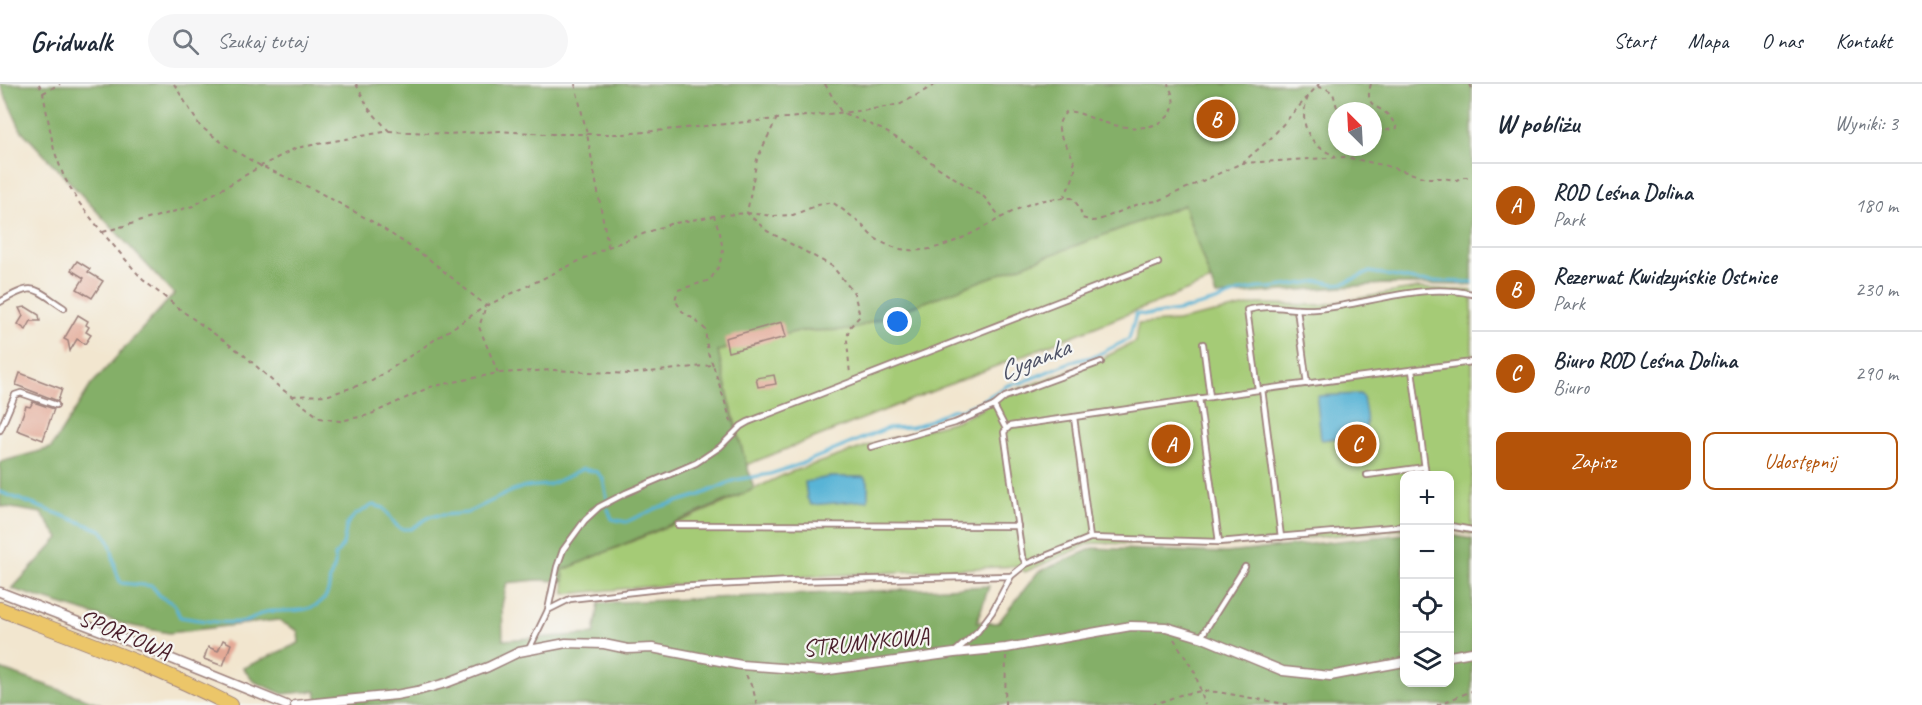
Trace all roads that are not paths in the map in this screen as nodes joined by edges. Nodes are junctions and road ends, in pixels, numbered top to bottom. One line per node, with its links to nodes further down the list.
1 (1158, 263): 36 (lane)
2 (1472, 294): 5 (lane)
3 (0, 302): 4 (lane)
4 (64, 308)
5 (1297, 309): 10 (lane); 11 (lane)
6 (1203, 344): 12 (lane)
7 (1101, 362): 15 (lane)
8 (1472, 362): 9 (lane)
9 (1412, 370): 10 (lane); 20 (lane)
10 (1307, 384): 11 (lane)
11 (1260, 390): 12 (lane); 28 (lane)
12 (1210, 397): 13 (lane)
13 (1198, 398): 16 (lane); 30 (lane)
14 (56, 405): 18 (lane)
15 (994, 406): 17 (lane); 19 (lane)
16 (1074, 417): 17 (lane); 29 (lane)
17 (1006, 429): 24 (lane)
18 (0, 430)
19 (870, 447)
20 (1425, 467): 21 (lane); 22 (lane)
21 (1425, 471)
22 (1367, 475)
23 (678, 525): 24 (lane)
24 (1018, 526): 31 (lane)
25 (1400, 526): 28 (lane)
26 (1454, 527): 27 (lane)
27 (1472, 530)
28 (1281, 537): 30 (lane)
29 (1090, 538): 30 (lane); 31 (lane)
30 (1219, 542)
31 (1026, 564): 33 (lane)
32 (1245, 567): 37 (lane)
33 (1011, 576): 36 (lane); 40 (lane)
34 (0, 592): 44 (street)
35 (0, 609): 43 (main road, SPORTOWA)
36 (549, 610): 38 (lane)
37 (1201, 637): 40 (street, STRUMYKOWA); 42 (street, STRUMYKOWA)
38 (529, 649): 40 (street, STRUMYKOWA); 45 (street, STRUMYKOWA)
39 (1472, 652): 41 (street)
40 (954, 653)
41 (1454, 655)
42 (1400, 663)
43 (231, 705)
44 (286, 705)
45 (294, 705)

